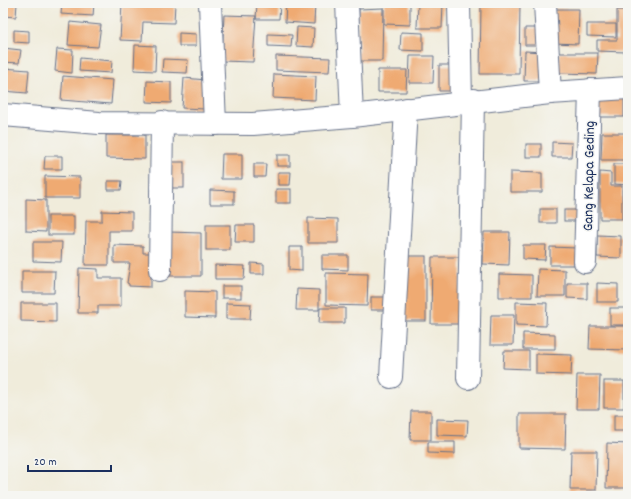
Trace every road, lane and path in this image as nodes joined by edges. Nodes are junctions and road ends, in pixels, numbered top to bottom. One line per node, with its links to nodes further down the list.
1 (210, 3): 13 (street)
2 (347, 3): 11 (street)
3 (459, 3): 8 (street)
4 (545, 3): 7 (street)
5 (628, 88): 6 (street)
6 (590, 90): 7 (street); 14 (street, Gang Kelapa Geding)
7 (550, 92): 8 (street)
8 (467, 101): 9 (street); 17 (street)
9 (406, 109): 11 (street); 16 (street)
10 (3, 115): 12 (street)
11 (352, 116): 13 (street)
12 (162, 122): 13 (street); 15 (street)
13 (215, 124)
14 (585, 262)
15 (160, 270)
16 (391, 377)
17 (468, 378)

